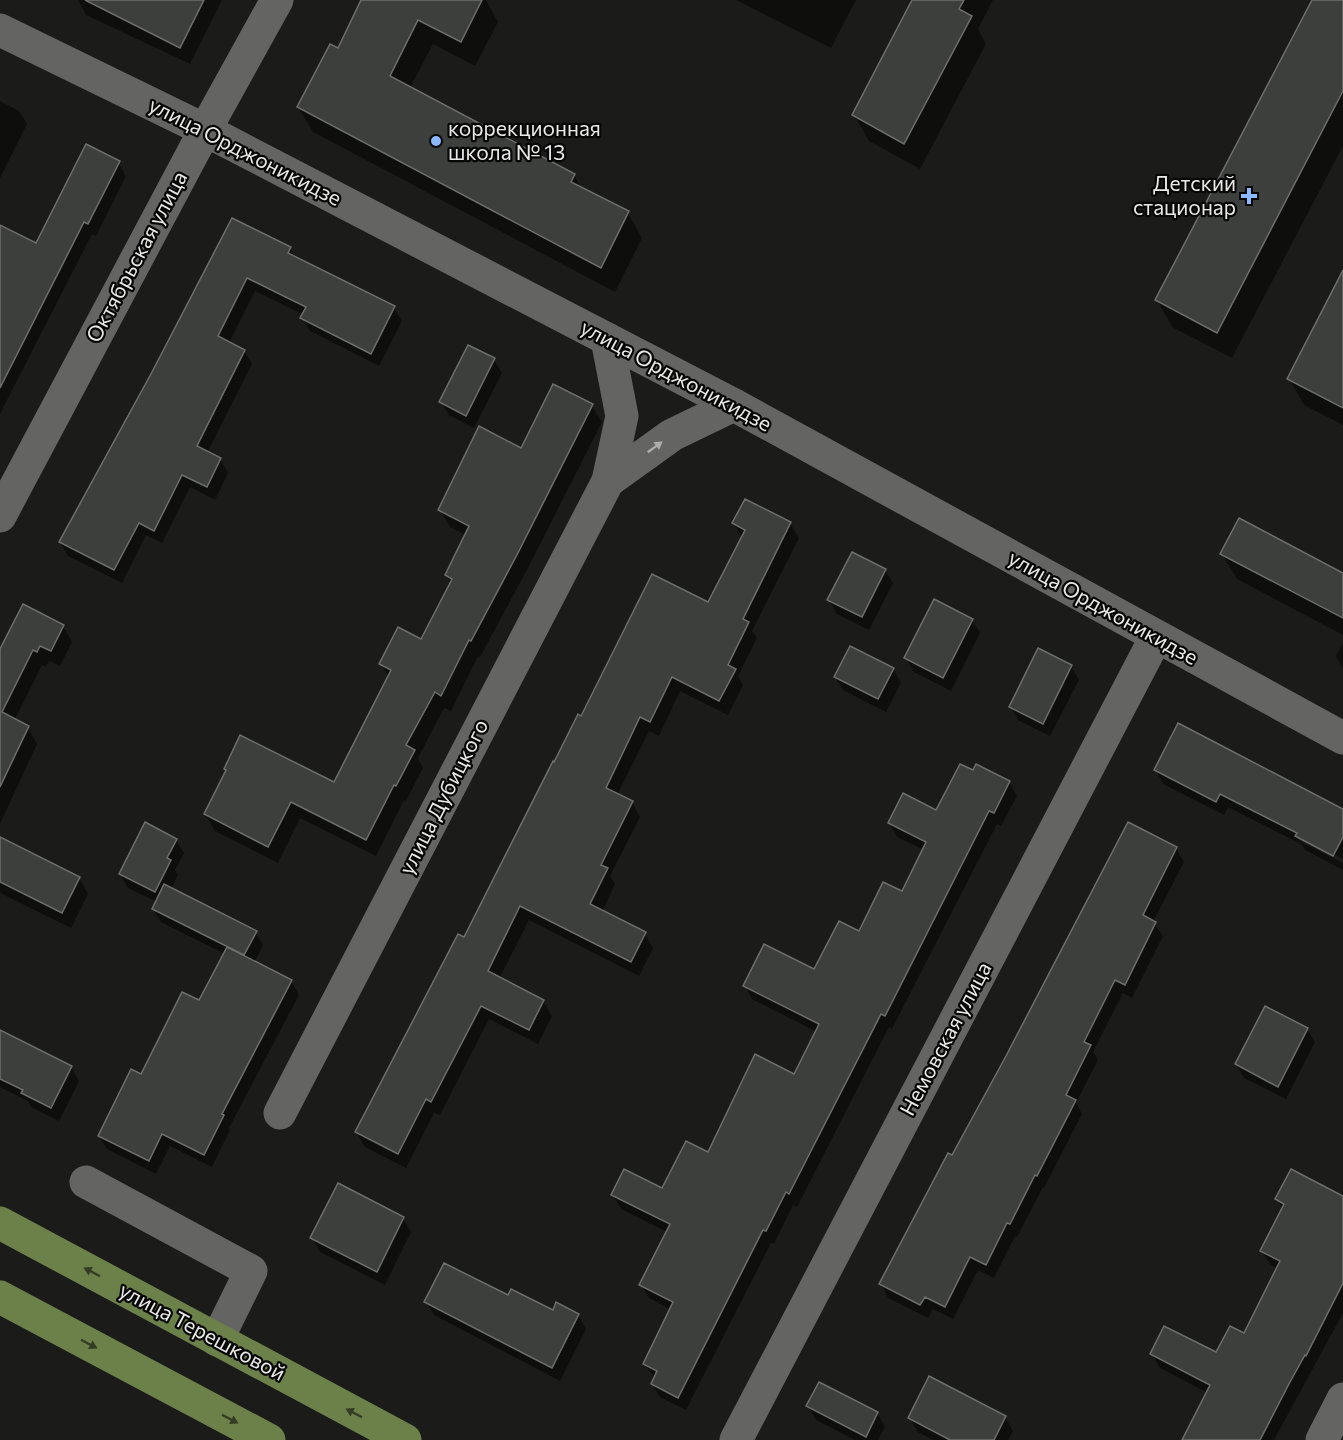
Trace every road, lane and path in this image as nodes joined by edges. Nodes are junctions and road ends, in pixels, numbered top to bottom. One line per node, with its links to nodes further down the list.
1 (277, 0): 3 (street, Октябрьская улица)
2 (0, 30): 3 (street, улица Орджоникидзе)
3 (205, 130): 4 (street, улица Орджоникидзе); 7 (street, Октябрьская улица)
4 (607, 339): 5 (street, улица Орджоникидзе); 6 (street, улица Дубицкого)
5 (734, 405): 6 (street, улица Дубицкого, one-way to 5); 8 (street, улица Орджоникидзе)
6 (608, 482): 10 (street, улица Дубицкого)
7 (0, 516)
8 (1156, 637): 9 (street, улица Орджоникидзе); 18 (street, Немовская улица)
9 (1343, 738)
10 (280, 1113)
11 (86, 1182): 14 (street)
12 (0, 1222): 14 (main road, улица Терешковой, one-way to 12)
13 (0, 1297): 16 (main road, one-way to 16)
14 (217, 1340): 17 (main road, улица Терешковой, one-way to 14)
15 (1343, 1399): 19 (street)
16 (269, 1440)
17 (405, 1440)
18 (736, 1440)
19 (1322, 1440)

